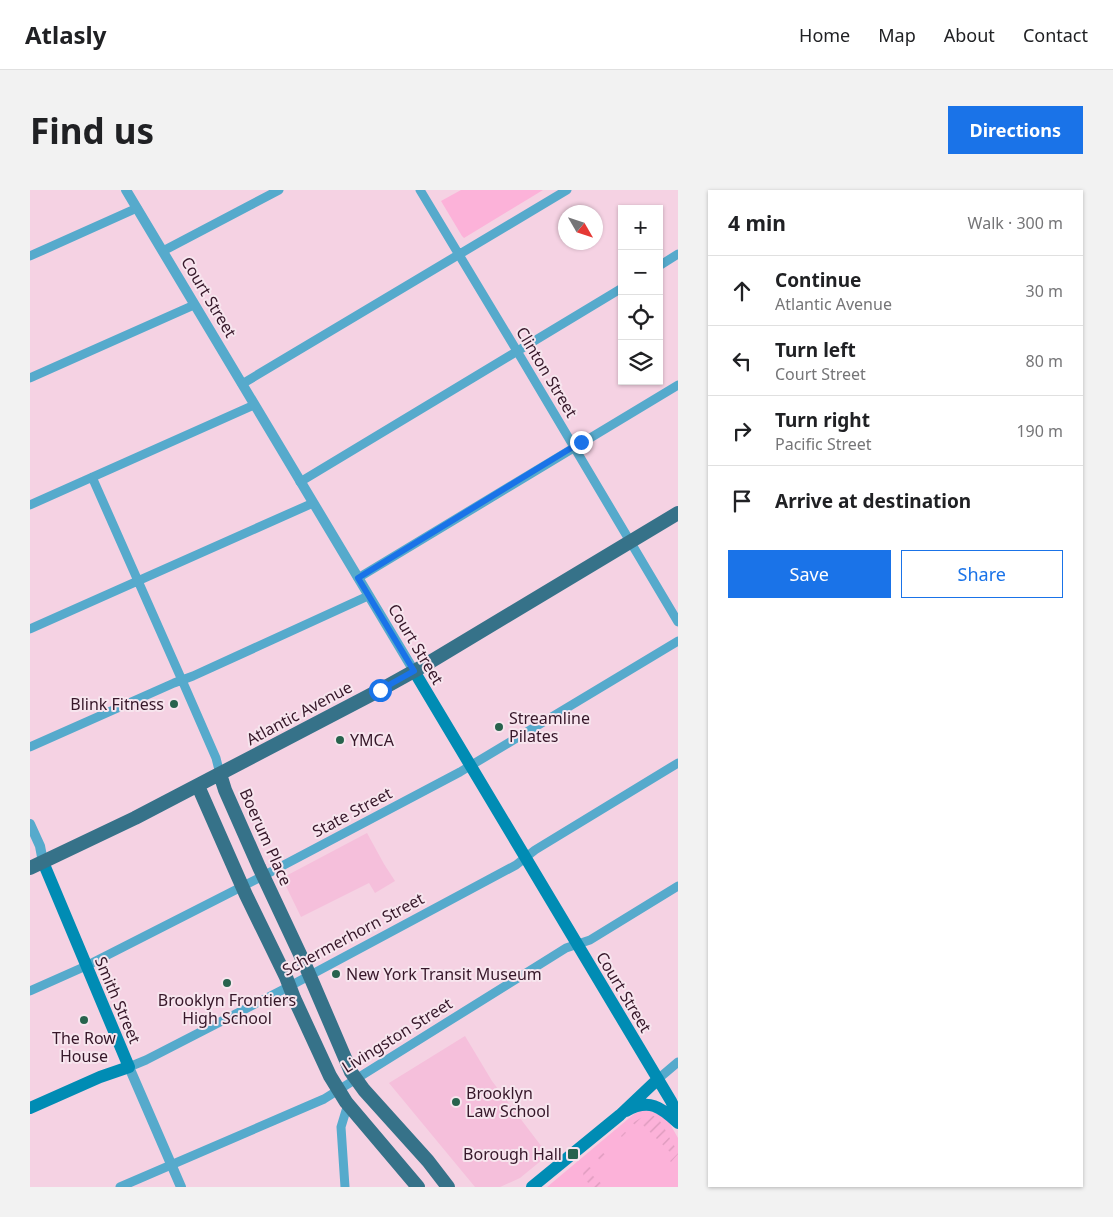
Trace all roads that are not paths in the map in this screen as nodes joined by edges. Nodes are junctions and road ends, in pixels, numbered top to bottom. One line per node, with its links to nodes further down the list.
1 (126, 190): 5 (street, Court Street)
2 (279, 190): 6 (street)
3 (420, 190): 8 (street, Clinton Street)
4 (568, 190): 8 (street)
5 (137, 208): 6 (street, Court Street); 9 (street)
6 (163, 251): 12 (street, Court Street)
7 (678, 254): 10 (street)
8 (459, 255): 13 (street, Clinton Street); 15 (street)
9 (30, 256)
10 (663, 263)
11 (618, 290): 13 (street)
12 (194, 305): 14 (street); 15 (street, Court Street)
13 (517, 351): 18 (street, Clinton Street); 20 (street)
14 (30, 378)
15 (242, 384): 17 (street, Court Street)
16 (678, 385): 18 (street)
17 (254, 405): 19 (street); 20 (street, Court Street)
18 (574, 447): 24 (street, Clinton Street); 25 (street)
19 (92, 477): 22 (street); 26 (street, Boerum Place)
20 (300, 482): 21 (street, Court Street)
21 (313, 503): 25 (street, Court Street); 26 (street)
22 (30, 505)
23 (678, 513): 24 (main road, Atlantic Avenue)
24 (630, 542): 28 (street, Clinton Street); 31 (main road, Atlantic Avenue)
25 (358, 578): 27 (street, Court Street)
26 (139, 580): 29 (street); 32 (street, Boerum Place)
27 (368, 596): 31 (street, Court Street); 32 (street)
28 (678, 622)
29 (30, 629)
30 (678, 640): 35 (street, State Street)
31 (414, 671): 35 (main road, Court Street); 36 (main road, Atlantic Avenue)
32 (182, 680): 33 (street); 36 (street, Boerum Place)
33 (30, 746)
34 (678, 763): 39 (street, Schermerhorn Street)
35 (470, 765): 39 (main road, Court Street); 41 (street, State Street)
36 (220, 774): 37 (main road, Atlantic Avenue); 41 (main road, Boerum Place)
37 (198, 786): 40 (main road, Atlantic Avenue); 42 (main road)
38 (30, 824): 40 (street, Smith Street)
39 (525, 858): 44 (main road, Court Street); 46 (street, Schermerhorn Street)
40 (36, 865): 45 (main road, Smith Street)
41 (262, 876): 42 (street, State Street); 46 (main road, Boerum Place)
42 (242, 886): 45 (street, State Street); 47 (main road)
43 (678, 886): 44 (street, Livingston Street)
44 (577, 945): 51 (street, Livingston Street); 52 (main road, Court Street)
45 (86, 966): 48 (street, State Street); 50 (main road, Smith Street)
46 (309, 976): 47 (street, Schermerhorn Street); 51 (main road, Boerum Place)
47 (290, 986): 50 (street, Schermerhorn Street); 53 (main road)
48 (30, 991)
49 (678, 1062): 52 (street)
50 (129, 1067): 55 (main road, Schermerhorn Street); 59 (street, Smith Street)
51 (356, 1079): 53 (street, Livingston Street); 64 (main road, Boerum Place)
52 (658, 1079): 56 (main road); 57 (main road, Court Street)
53 (338, 1090): 54 (main road); 59 (street, Livingston Street)
54 (348, 1104): 62 (street); 63 (main road)
55 (30, 1108)
56 (620, 1115): 58 (main road); 65 (main road)
57 (678, 1116)
58 (678, 1123)
59 (172, 1164): 60 (street, Livingston Street); 61 (street, Smith Street)
60 (120, 1187)
61 (182, 1187)
62 (345, 1187)
63 (418, 1187)
64 (448, 1187)
65 (532, 1187)

